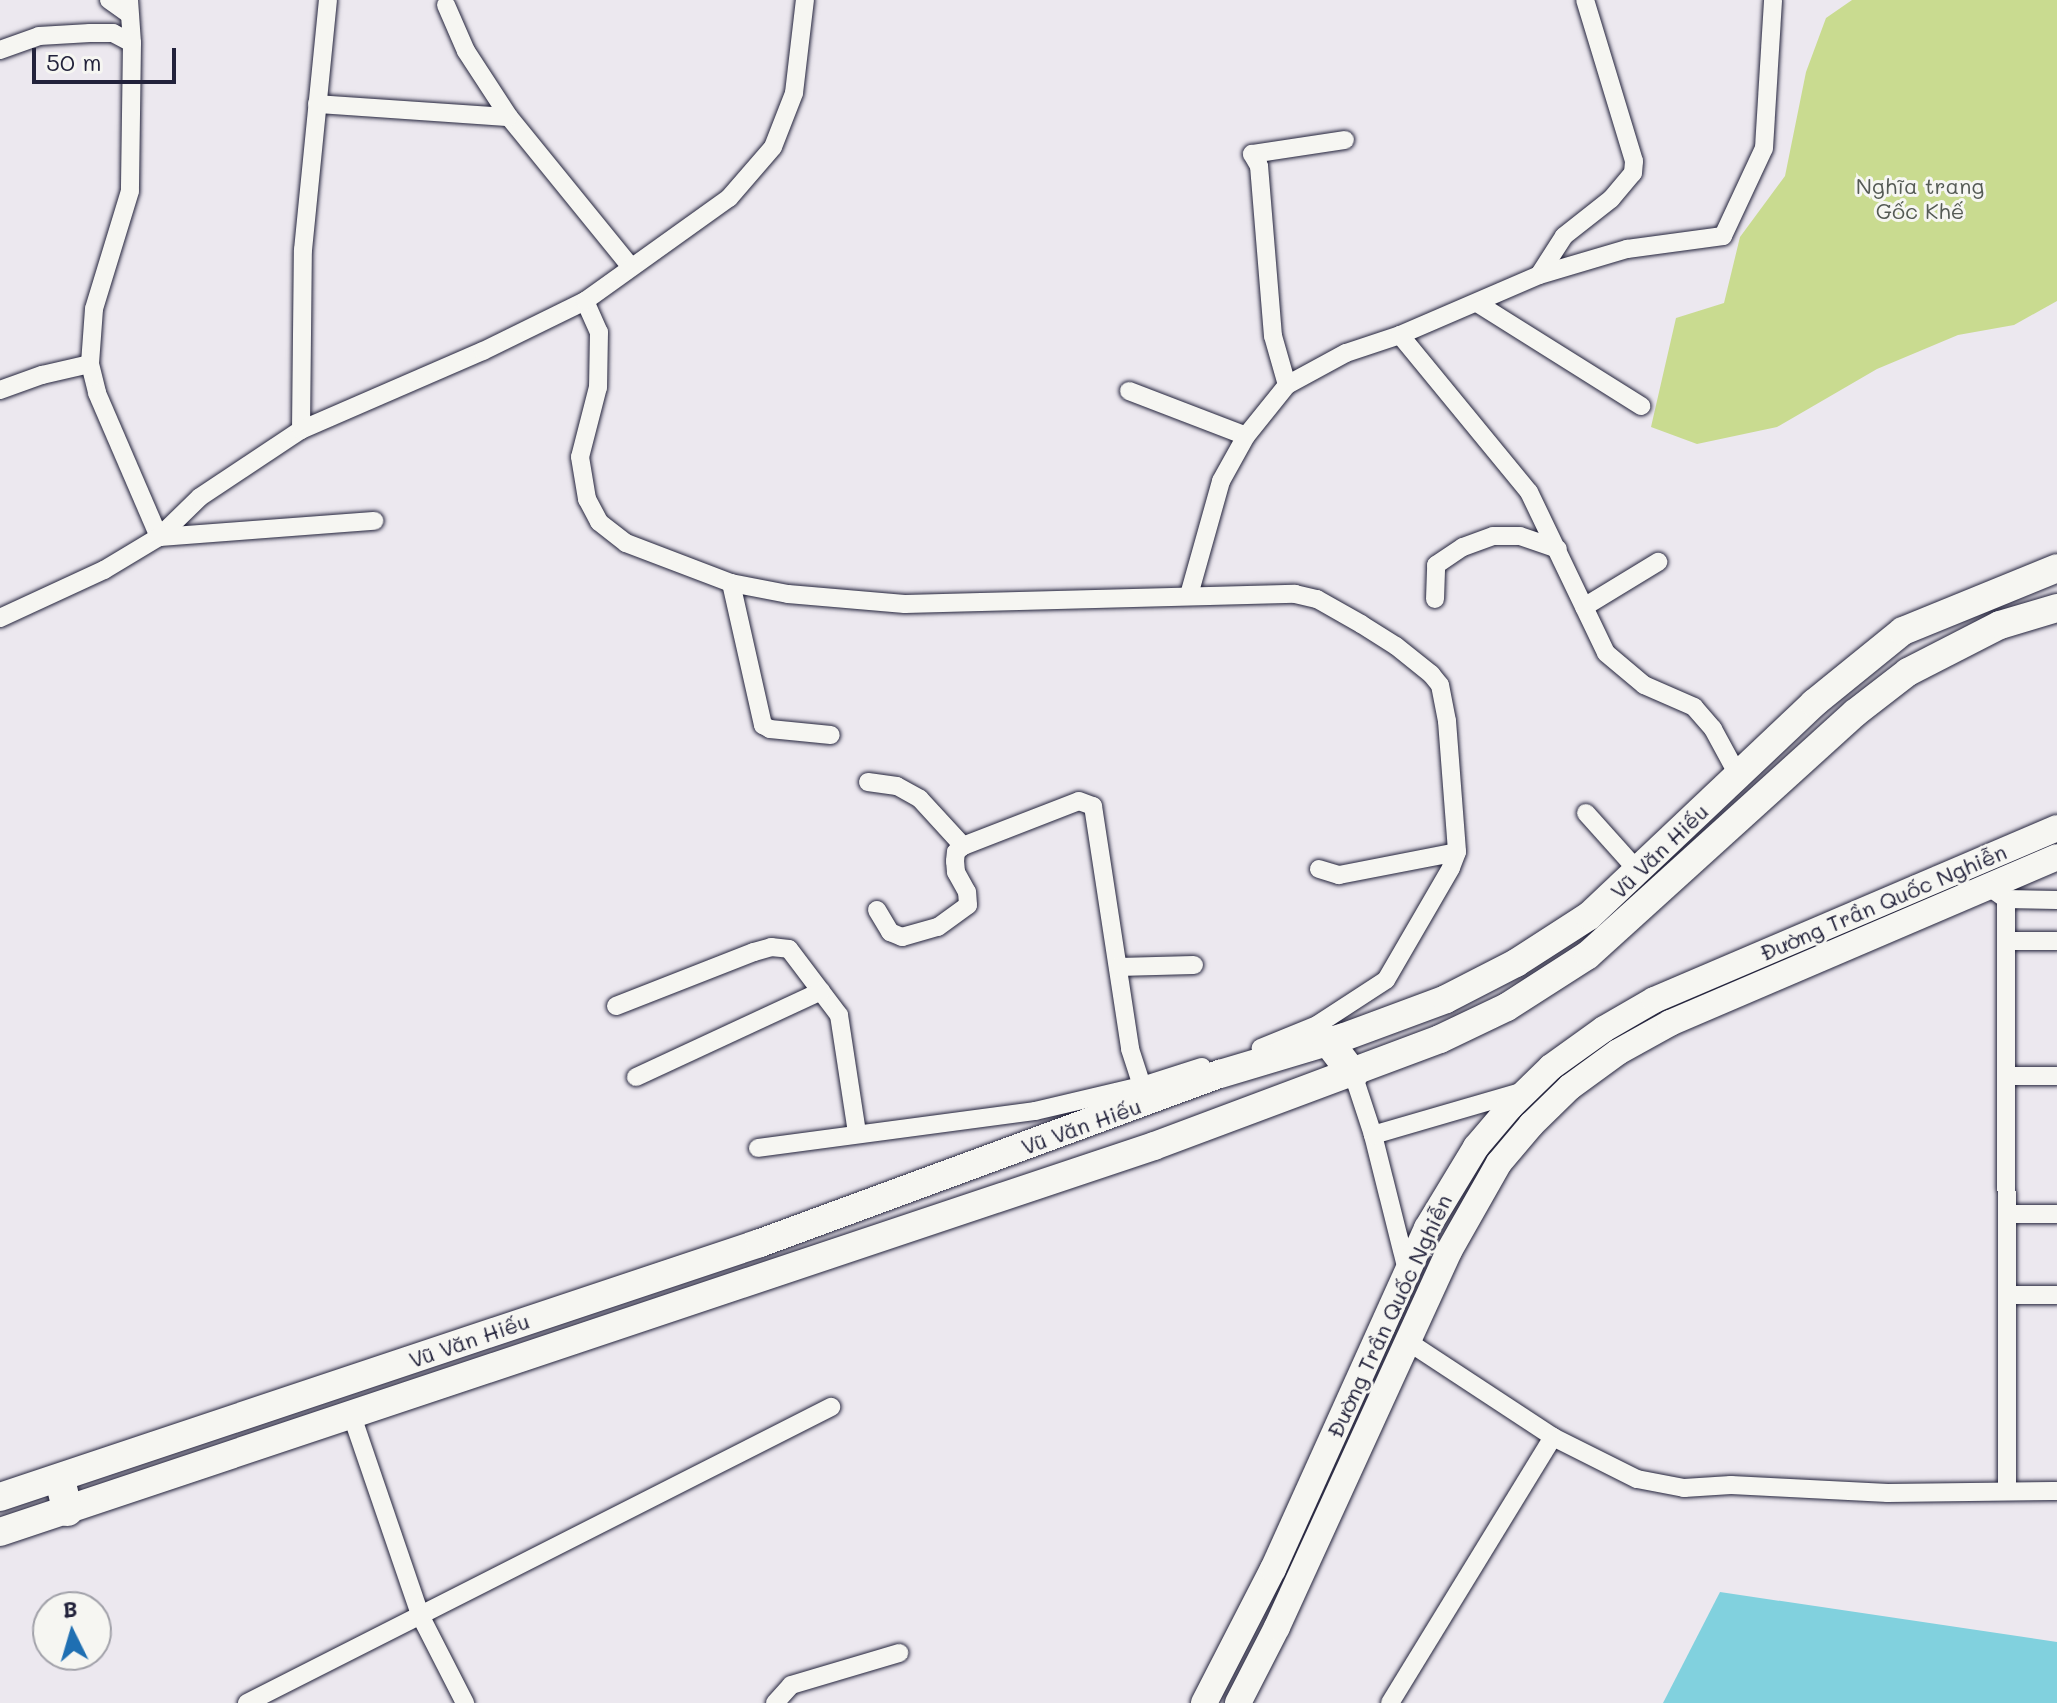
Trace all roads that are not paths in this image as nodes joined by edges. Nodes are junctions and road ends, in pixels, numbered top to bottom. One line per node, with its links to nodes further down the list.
1 (109, 0): 7 (street)
2 (328, 0): 10 (street)
3 (805, 0): 13 (street)
4 (1585, 0): 14 (street)
5 (1773, 0): 14 (street)
6 (446, 5): 11 (street)
7 (129, 7): 8 (street)
8 (132, 43): 9 (street); 18 (street)
9 (0, 50)
10 (317, 104): 11 (street); 23 (street)
11 (509, 117): 13 (street)
12 (1345, 140): 19 (street)
13 (631, 267): 15 (street)
14 (1539, 275): 16 (street)
15 (585, 301): 23 (street); 30 (street)
16 (1477, 303): 17 (street); 22 (street)
17 (1400, 335): 19 (street); 27 (street)
18 (90, 364): 20 (street); 26 (street)
19 (1287, 385): 24 (street)
20 (0, 390)
21 (1129, 391): 24 (street)
22 (1641, 406)
23 (301, 430): 26 (street)
24 (1246, 436): 31 (street)
25 (374, 521): 26 (street)
26 (159, 537): 35 (street)
27 (1558, 549): 32 (street); 33 (street)
28 (1658, 562): 33 (street)
29 (2057, 568): 37 (main road, Vũ Văn Hiếu)
30 (731, 583): 31 (street); 36 (street)
31 (1189, 595): 42 (street)
32 (1435, 599)
33 (1584, 607): 37 (street)
34 (2057, 608): 58 (main road, Vũ Văn Hiếu)
35 (0, 618)
36 (831, 735)
37 (1738, 775): 46 (main road, Vũ Văn Hiếu)
38 (868, 782): 41 (street)
39 (1586, 813): 46 (street)
40 (2057, 828): 44 (main road, Đường Trần Quốc Nghiễn)
41 (963, 846): 49 (street); 53 (street)
42 (1457, 852): 45 (street); 57 (street)
43 (2057, 857): 47 (main road, Đường Trần Quốc Nghiễn)
44 (1970, 865): 47 (main road); 63 (main road, Đường Trần Quốc Nghiễn)
45 (1319, 869)
46 (1638, 871): 56 (main road, Vũ Văn Hiếu)
47 (1996, 893): 48 (street); 50 (street); 72 (main road, Đường Trần Quốc Nghiễn)
48 (2057, 900)
49 (877, 910)
50 (2007, 941): 51 (street); 59 (street)
51 (2057, 941)
52 (1194, 965): 53 (street)
53 (1118, 967): 62 (street)
54 (821, 991): 55 (street); 61 (street); 64 (street)
55 (616, 1006)
56 (1327, 1040): 57 (main road, Vũ Văn Hiếu); 58 (highway)
57 (1218, 1068): 62 (street); 76 (main road, Vũ Văn Hiếu)
58 (1353, 1074): 65 (street); 74 (main road, Vũ Văn Hiếu)
59 (2007, 1076): 60 (street); 67 (street)
60 (2057, 1076)
61 (636, 1077)
62 (1142, 1086): 64 (street)
63 (1528, 1089): 65 (street); 69 (main road, Đường Trần Quốc Nghiễn)
64 (857, 1133): 66 (street)
65 (1373, 1135): 69 (street)
66 (758, 1148)
67 (2007, 1214): 68 (street); 70 (street)
68 (2057, 1214)
69 (1407, 1270): 87 (main road, Đường Trần Quốc Nghiễn)
70 (2007, 1295): 71 (street); 77 (street)
71 (2057, 1295)
72 (1407, 1341): 75 (street); 88 (main road, Đường Trần Quốc Nghiễn)
73 (831, 1407): 82 (street)
74 (351, 1413): 80 (main road, Vũ Văn Hiếu); 82 (street)
75 (1553, 1437): 77 (street); 89 (street)
76 (60, 1480): 79 (main road, Vũ Văn Hiếu); 80 (highway)
77 (2007, 1491): 78 (street)
78 (2057, 1491)
79 (0, 1497)
80 (68, 1511): 81 (main road, Vũ Văn Hiếu)
81 (0, 1532)
82 (421, 1617): 84 (street); 85 (street)
83 (899, 1653): 86 (street)
84 (247, 1703)
85 (465, 1703)
86 (775, 1703)
87 (1204, 1703)
88 (1238, 1703)
89 (1390, 1703)

